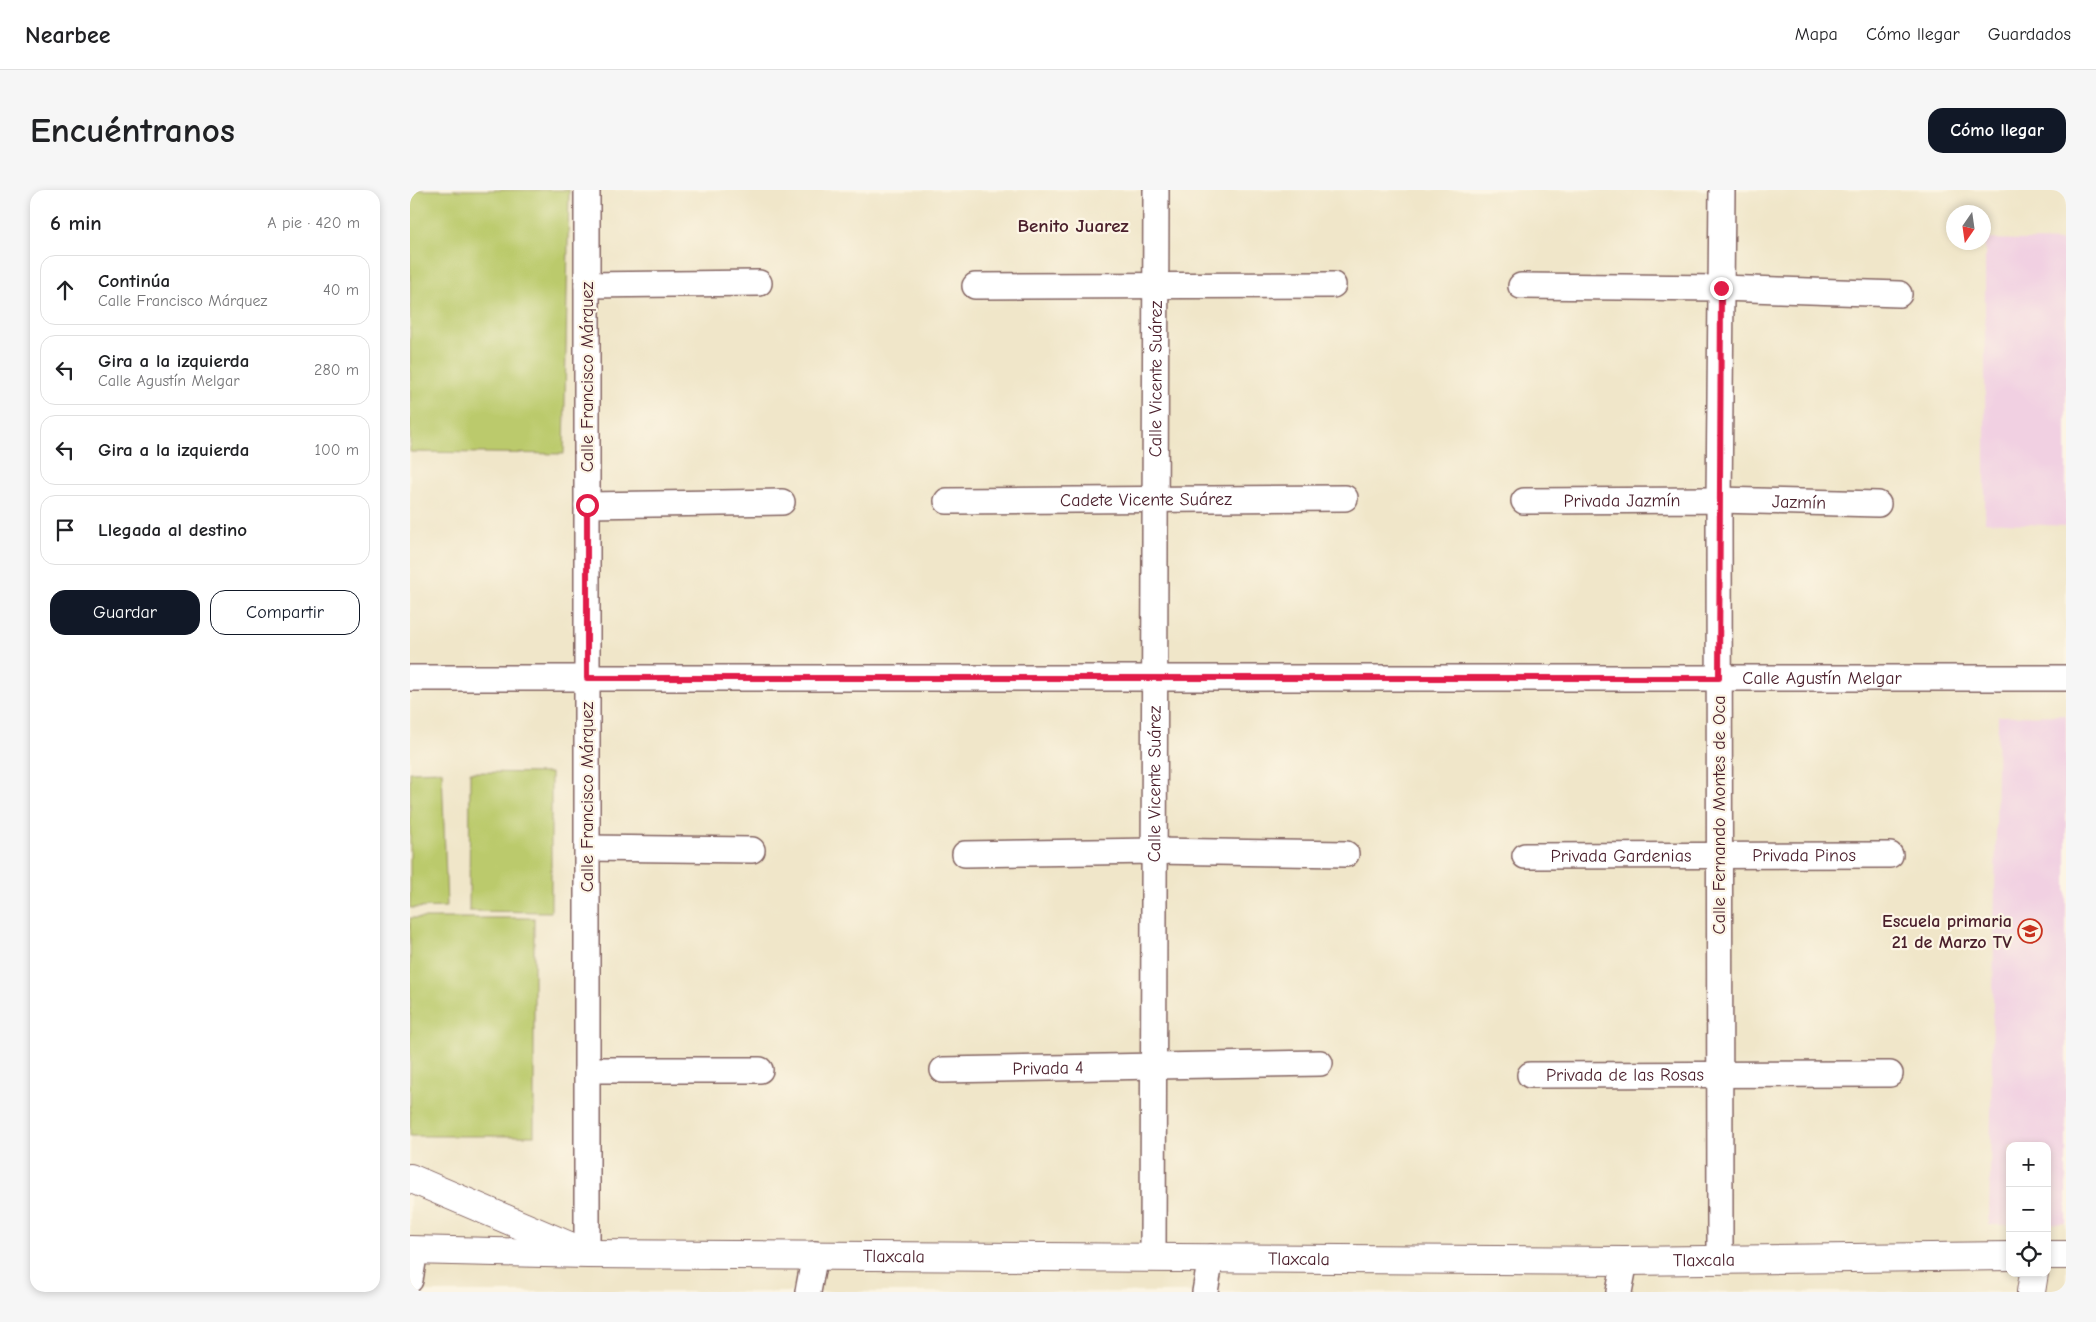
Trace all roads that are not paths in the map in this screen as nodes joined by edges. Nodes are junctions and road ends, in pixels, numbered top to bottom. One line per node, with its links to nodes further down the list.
1 (587, 190): 5 (street, Calle Francisco Márquez)
2 (1156, 190): 8 (street, Calle Vicente Suárez)
3 (1722, 190): 10 (street, Calle Fernando Montes de Oca)
4 (759, 283): 5 (street)
5 (587, 285): 19 (street, Calle Francisco Márquez)
6 (1332, 285): 8 (street)
7 (975, 286): 8 (street)
8 (1156, 286): 13 (street, Calle Vicente Suárez)
9 (1520, 286): 10 (street)
10 (1721, 288): 11 (street); 14 (street, Calle Fernando Montes de Oca)
11 (1898, 294)
12 (1345, 498): 13 (street, Cadete Vicente Suárez)
13 (1155, 500): 15 (street, Cadete Vicente Suárez); 22 (street, Calle Vicente Suárez)
14 (1719, 500): 16 (street, Privada Jazmín); 18 (street, Jazmín); 23 (street, Calle Fernando Montes de Oca)
15 (946, 501)
16 (1524, 501)
17 (782, 502): 19 (street)
18 (1878, 504)
19 (587, 505): 21 (street, Calle Francisco Márquez)
20 (410, 678): 21 (street, Calle Agustín Melgar)
21 (587, 678): 22 (street, Calle Agustín Melgar); 25 (street, Calle Francisco Márquez)
22 (1155, 678): 23 (street, Calle Agustín Melgar); 27 (street, Calle Vicente Suárez)
23 (1719, 678): 24 (street, Calle Agustín Melgar); 32 (street, Calle Fernando Montes de Oca)
24 (2066, 678)
25 (587, 848): 26 (street); 35 (street, Calle Francisco Márquez)
26 (752, 850)
27 (1154, 851): 28 (street); 29 (street); 34 (street, Calle Vicente Suárez)
28 (965, 854)
29 (1346, 854)
30 (1890, 855): 32 (street, Privada Pinos)
31 (1524, 856): 32 (street, Privada Gardenias)
32 (1718, 856): 38 (street, Calle Fernando Montes de Oca)
33 (1320, 1063): 34 (street, Privada 4)
34 (1154, 1066): 37 (street, Privada 4); 49 (street, Calle Vicente Suárez)
35 (587, 1070): 36 (street); 43 (street, Calle Francisco Márquez)
36 (760, 1070)
37 (943, 1070)
38 (1719, 1074): 39 (street, Privada de las Rosas); 40 (street, Privada de las Rosas); 50 (street, Calle Fernando Montes de Oca)
39 (1890, 1074)
40 (1530, 1075)
41 (410, 1178): 43 (main road)
42 (413, 1250): 43 (main road, Tlaxcala); 53 (street)
43 (587, 1254): 44 (main road, Tlaxcala)
44 (814, 1254): 49 (main road, Tlaxcala); 54 (street)
45 (2066, 1255): 47 (main road)
46 (2006, 1256): 50 (main road, Tlaxcala)
47 (2051, 1256)
48 (1211, 1257): 49 (main road, Tlaxcala); 51 (main road, Tlaxcala); 55 (street)
49 (1153, 1258)
50 (1720, 1259): 51 (main road, Tlaxcala)
51 (1625, 1260): 56 (street)
52 (2033, 1277): 57 (main road)
53 (410, 1280)
54 (808, 1292)
55 (1205, 1292)
56 (1620, 1292)
57 (2031, 1292)

